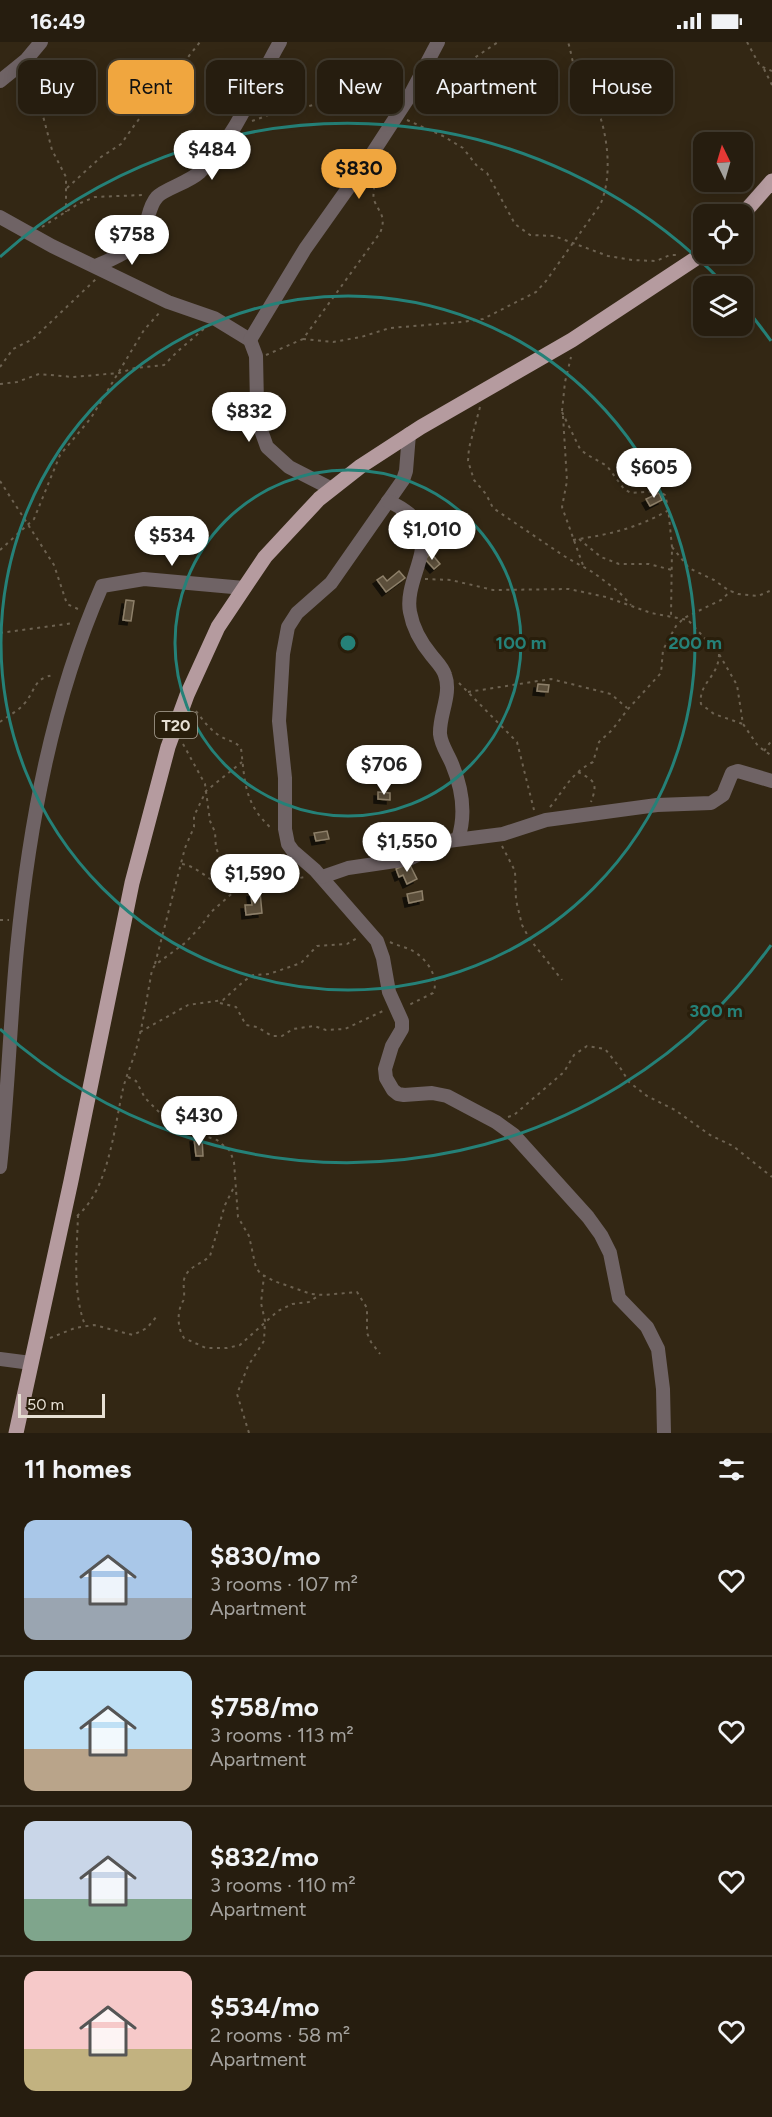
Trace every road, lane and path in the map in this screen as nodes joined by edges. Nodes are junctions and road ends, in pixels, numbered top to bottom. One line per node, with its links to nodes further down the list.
1 (41, 42): 12 (street)
2 (200, 42): 20 (path)
3 (280, 42): 17 (street)
4 (438, 42): 8 (street)
5 (498, 42): 9 (path)
6 (568, 42): 26 (path)
7 (747, 42): 10 (path)
8 (429, 60)
9 (472, 60)
10 (764, 69): 11 (path); 13 (path)
11 (772, 71)
12 (5, 78): 20 (path)
13 (772, 85)
14 (415, 87): 15 (street)
15 (409, 98): 16 (street); 17 (path)
16 (397, 116): 26 (path); 34 (street)
17 (233, 130): 29 (street)
18 (377, 168): 33 (path)
19 (771, 184): 22 (main road)
20 (67, 188): 23 (path)
21 (148, 193): 23 (path)
22 (752, 204)
23 (66, 212): 25 (path)
24 (0, 216): 25 (street)
25 (29, 232): 29 (street)
26 (573, 243): 27 (path); 33 (path)
27 (693, 254)
28 (693, 260): 32 (main road, T20)
29 (99, 268): 30 (street); 36 (path)
30 (168, 302): 31 (street); 37 (path)
31 (214, 318): 34 (street); 37 (path)
32 (578, 337): 39 (main road, T20); 40 (path)
33 (303, 339): 35 (path)
34 (250, 340): 35 (street)
35 (256, 356): 43 (street)
36 (0, 367)
37 (119, 373): 38 (path); 46 (path)
38 (0, 384)
39 (487, 388): 41 (main road, T20); 51 (path)
40 (562, 412): 45 (path); 48 (path)
41 (409, 434): 43 (main road, T20); 44 (street)
42 (0, 482): 46 (path)
43 (332, 489): 54 (main road, T20)
44 (388, 501): 53 (street); 83 (street)
45 (669, 510): 47 (path); 49 (path)
46 (27, 525): 50 (path); 59 (path)
47 (579, 539): 48 (path); 52 (path)
48 (573, 540): 51 (path)
49 (672, 547): 52 (path); 56 (path)
50 (0, 550)
51 (584, 568): 57 (path)
52 (673, 570): 58 (path)
53 (413, 580): 57 (path); 82 (street)
54 (244, 588): 59 (street); 66 (main road, T20)
55 (772, 590): 56 (path)
56 (731, 591): 60 (path)
57 (632, 607): 58 (path)
58 (671, 616): 60 (path)
59 (89, 617): 61 (path); 63 (street)
60 (684, 618): 62 (path); 67 (path)
61 (0, 633)
62 (719, 654): 69 (path); 69 (path)
63 (70, 674): 68 (path); 93 (street)
64 (456, 677): 65 (path)
65 (468, 692): 67 (path); 80 (path)
66 (187, 695): 70 (main road, T20); 74 (path)
67 (628, 709): 75 (path)
68 (0, 722)
69 (742, 724): 72 (path)
70 (174, 730): 77 (path); 100 (main road, T20)
71 (772, 740): 72 (path)
72 (765, 751): 73 (path)
73 (772, 756)
74 (242, 762): 77 (path); 83 (path)
75 (578, 772): 78 (path); 79 (path)
76 (772, 781): 79 (street)
77 (207, 791): 84 (path); 86 (path)
78 (549, 808)
79 (582, 816): 80 (street)
80 (536, 823): 81 (street)
81 (498, 834): 82 (street); 89 (path)
82 (458, 839): 85 (street)
83 (288, 844): 85 (street)
84 (182, 864): 86 (path); 88 (path)
85 (321, 876): 86 (path); 87 (street)
86 (233, 891): 88 (path)
87 (370, 933): 90 (path); 91 (street); 91 (path)
88 (154, 967): 92 (path)
89 (562, 980)
90 (218, 1002): 91 (path); 92 (path)
91 (395, 1008): 95 (street)
92 (140, 1032): 94 (path)
93 (4, 1060): 96 (street)
94 (128, 1077): 98 (path); 99 (path)
95 (496, 1122): 97 (path); 112 (street)
96 (0, 1161)
97 (772, 1177)
98 (234, 1186): 101 (path); 104 (path)
99 (78, 1215): 100 (path); 105 (path)
100 (61, 1229): 106 (main road, T20)
101 (264, 1276): 102 (path); 104 (path)
102 (319, 1295): 104 (path); 107 (path)
103 (157, 1316): 105 (path)
104 (265, 1321): 111 (path)
105 (85, 1326): 106 (path)
106 (36, 1343): 109 (main road, T20)
107 (380, 1354)
108 (0, 1359): 109 (street)
109 (31, 1363): 110 (main road, T20)
110 (16, 1433)
111 (249, 1433)
112 (664, 1433)

